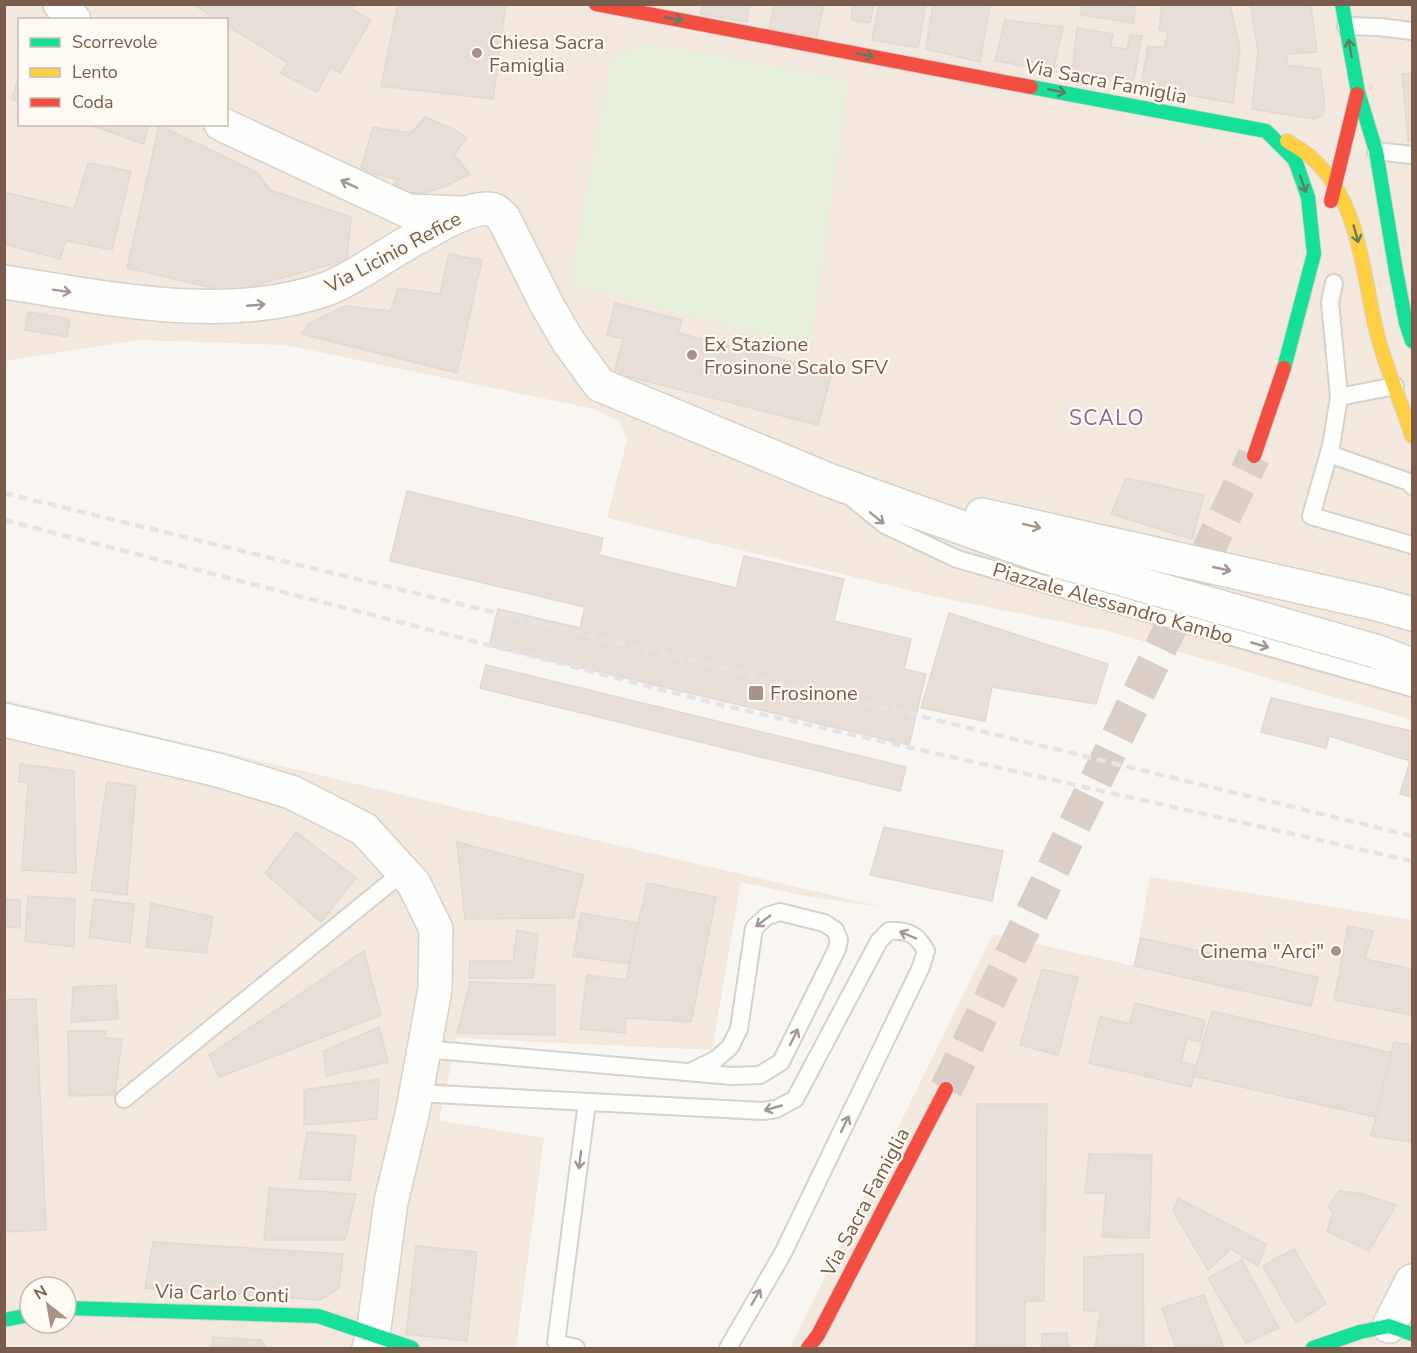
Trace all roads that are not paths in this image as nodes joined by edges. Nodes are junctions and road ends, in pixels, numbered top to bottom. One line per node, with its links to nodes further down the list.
1 (60, 4): 4 (street)
2 (596, 4): 10 (main road, Via Sacra Famiglia, one-way to 10)
3 (1342, 4): 5 (main road)
4 (72, 18)
5 (1346, 26): 6 (lane); 7 (main road, one-way to 5)
6 (1413, 31)
7 (1358, 92): 8 (main road); 13 (main road)
8 (1350, 125): 11 (main road); 15 (main road)
9 (226, 126): 16 (street, one-way to 9)
10 (1266, 131): 12 (main road); 15 (main road); 20 (main road, one-way to 20)
11 (1336, 133)
12 (1308, 138)
13 (1376, 151): 14 (lane); 23 (main road)
14 (1413, 155)
15 (1335, 186): 20 (main road); 24 (main road, one-way to 24)
16 (388, 202): 17 (street); 19 (street)
17 (464, 213): 18 (street, Via Licinio Refice); 19 (street, Via Licinio Refice)
18 (515, 242): 29 (street, Piazzale Alessandro Kambo)
19 (398, 249): 21 (street, Via Licinio Refice, one-way to 19)
20 (1314, 254): 28 (main road)
21 (4, 282)
22 (1334, 283): 25 (lane)
23 (1413, 340)
24 (1395, 386): 25 (lane); 26 (main road)
25 (1339, 397): 27 (lane)
26 (1413, 436)
27 (1329, 454): 30 (lane); 31 (lane)
28 (1254, 456)
29 (831, 481): 32 (street, Piazzale Alessandro Kambo, one-way to 32); 33 (street, Piazzale Alessandro Kambo); 34 (lane, Piazzale Alessandro Kambo, one-way to 34)
30 (1413, 486)
31 (1413, 545)
32 (1413, 614)
33 (1413, 665)
34 (1413, 688)
35 (4, 720): 36 (street)
36 (404, 872): 37 (street); 41 (lane)
37 (424, 1049): 38 (lane); 40 (street)
38 (692, 1071): 38 (lane, one-way to 38)
39 (946, 1089): 47 (main road, Via Sacra Famiglia)
40 (416, 1093): 42 (lane); 46 (street)
41 (124, 1099)
42 (587, 1102): 49 (lane, one-way to 49); 50 (lane, one-way to 42)
43 (1413, 1281): 45 (street)
44 (78, 1308): 46 (main road, Via Carlo Conti)
45 (1382, 1335): 52 (main road)
46 (371, 1342): 48 (main road, Via Carlo Conti)
47 (817, 1342): 51 (main road, Via Sacra Famiglia)
48 (412, 1348)
49 (576, 1348)
50 (728, 1348)
51 (808, 1348)
52 (1313, 1348)

